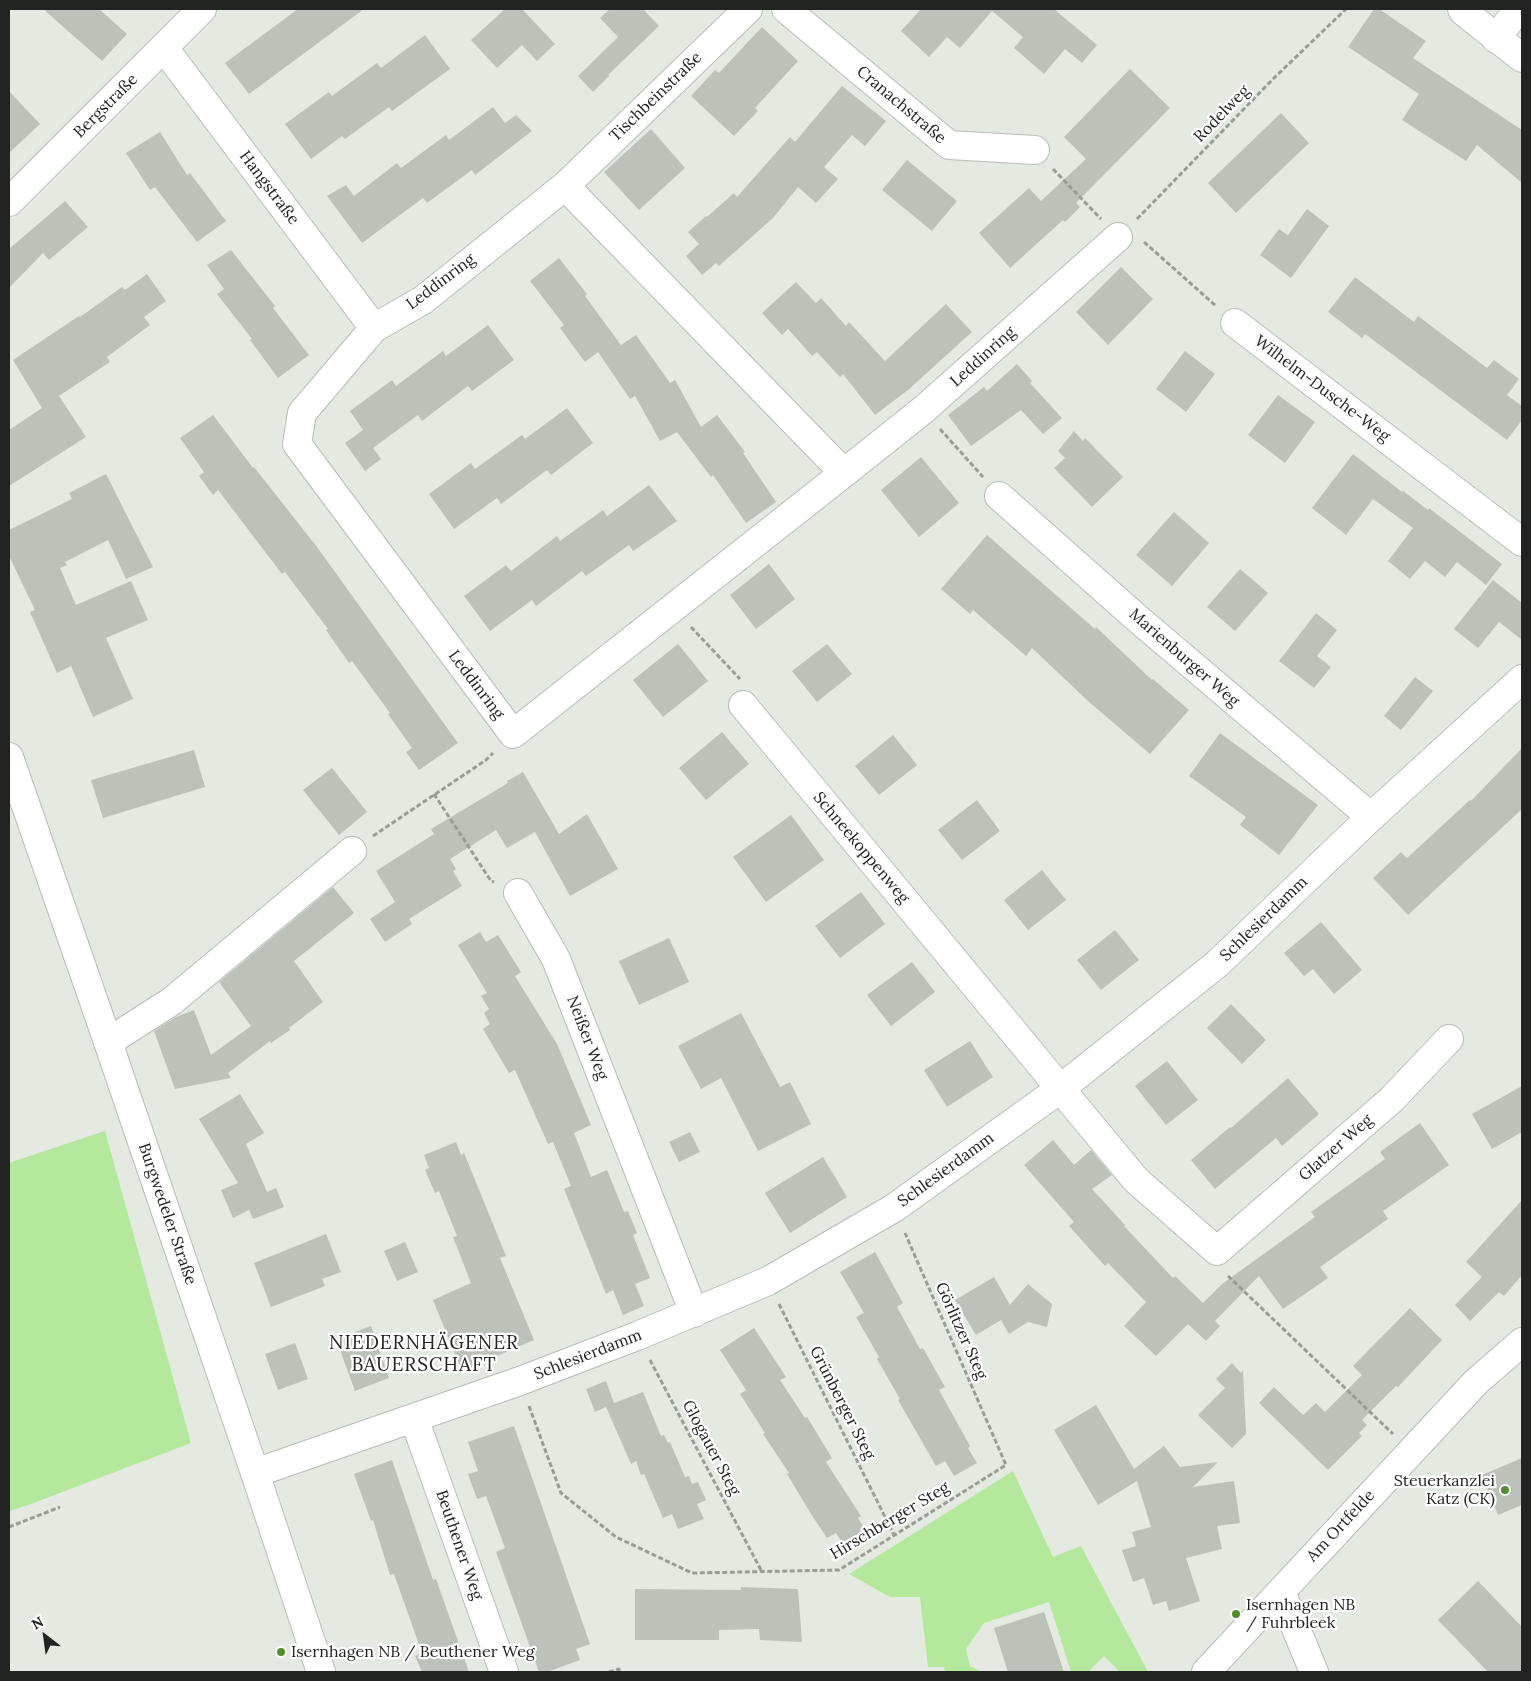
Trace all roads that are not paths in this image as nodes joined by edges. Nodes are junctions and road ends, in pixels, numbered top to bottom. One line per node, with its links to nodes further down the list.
1 (202, 9): 7 (street, Bergstraße)
2 (748, 9): 10 (street, Tischbeinstraße)
3 (786, 9): 9 (street, Cranachstraße)
4 (1462, 9): 6 (street)
5 (1518, 9): 6 (street)
6 (1496, 38): 8 (street)
7 (164, 48): 11 (street, Bergstraße); 14 (street, Hangstraße)
8 (1522, 58)
9 (1035, 150)
10 (564, 186): 14 (street, Leddinring); 15 (street)
11 (9, 202)
12 (1124, 233): 15 (street, Leddinring)
13 (1235, 323): 17 (street, Wilhelm-Dusche-Weg)
14 (374, 328): 15 (street, Leddinring)
15 (844, 473)
16 (999, 496): 21 (street, Marienburger Weg)
17 (1522, 542)
18 (1522, 679): 21 (street, Schlesierdamm)
19 (743, 705): 26 (street, Schneekoppenweg)
20 (9, 757): 25 (street, Burgwedeler Straße)
21 (1371, 817): 26 (street, Schlesierdamm)
22 (352, 851): 25 (street)
23 (518, 893): 27 (street, Neißer Weg)
24 (1449, 1039): 26 (street, Glatzer Weg)
25 (108, 1042): 30 (street, Burgwedeler Straße)
26 (1060, 1089): 27 (street, Schlesierdamm)
27 (694, 1313): 29 (street, Schlesierdamm)
28 (1522, 1342): 31 (street, Am Ortfelde)
29 (414, 1418): 30 (street, Schlesierdamm); 33 (street, Beuthener Weg)
30 (255, 1473): 32 (street, Burgwedeler Straße)
31 (1281, 1592): 34 (street, Am Ortfelde); 35 (street)
32 (321, 1672)
33 (504, 1672)
34 (1206, 1672)
35 (1314, 1672)

